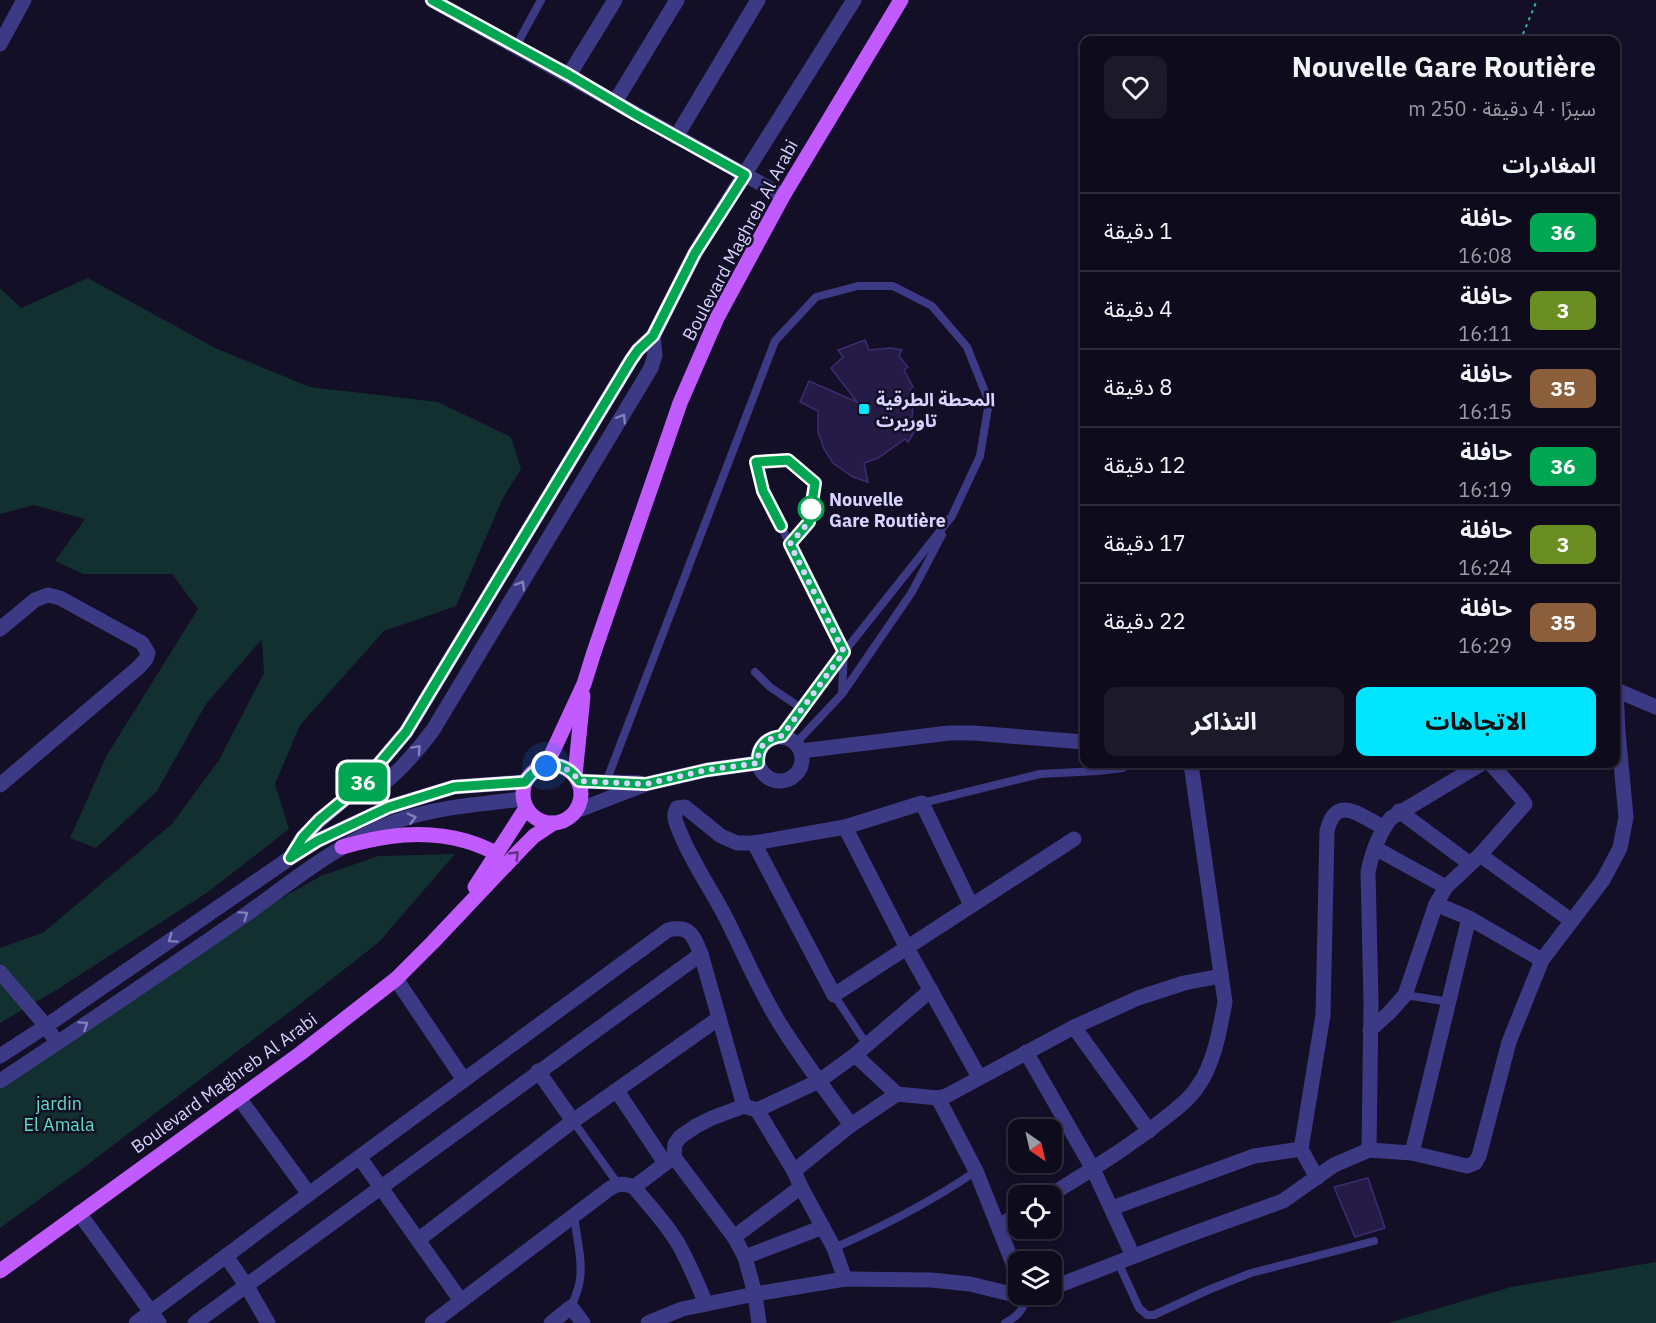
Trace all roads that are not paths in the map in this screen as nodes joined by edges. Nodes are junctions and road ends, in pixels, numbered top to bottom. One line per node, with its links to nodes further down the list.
1 (24, 0): 10 (street)
2 (432, 0): 9 (street)
3 (542, 0): 11 (lane)
4 (615, 0): 12 (street)
5 (677, 0): 13 (street)
6 (758, 0): 14 (street)
7 (854, 0): 15 (street)
8 (901, 0): 16 (main road, Boulevard Maghreb Al Arabi)
9 (458, 6): 11 (street)
10 (0, 44)
11 (516, 46): 12 (street)
12 (569, 75): 13 (street)
13 (615, 102): 14 (street)
14 (676, 137): 15 (street)
15 (745, 175): 16 (street); 17 (street)
16 (783, 196): 23 (main road, Boulevard Maghreb Al Arabi)
17 (653, 336): 42 (street); 42 (street, one-way to 17)
18 (952, 516): 21 (lane); 25 (lane); 39 (lane)
19 (790, 544): 19 (lane); 21 (lane)
20 (0, 629): 41 (street)
21 (844, 652): 25 (lane); 27 (lane)
22 (755, 672): 27 (lane)
23 (584, 684): 32 (main road, Boulevard Maghreb Al Arabi); 37 (main road, Boulevard Maghreb Al Arabi)
24 (1620, 692): 26 (street)
25 (842, 694): 29 (lane)
26 (1656, 707)
27 (801, 708): 29 (lane)
28 (1080, 742): 29 (street)
29 (793, 744): 31 (street); 31 (street)
30 (1620, 753): 62 (street)
31 (758, 763): 40 (street)
32 (546, 766): 37 (main road); 38 (main road)
33 (1123, 768): 43 (lane)
34 (1192, 768): 67 (street)
35 (1474, 768): 46 (street)
36 (1495, 768): 56 (street)
37 (577, 778): 39 (street); 45 (main road)
38 (525, 782): 44 (main road); 55 (street)
39 (606, 782): 40 (street)
40 (646, 784): 45 (street)
41 (0, 785)
42 (353, 792): 55 (street)
43 (922, 803): 48 (street); 59 (street)
44 (524, 804): 47 (main road); 52 (street, one-way to 44); 54 (main road, Boulevard Maghreb Al Arabi)
45 (576, 811): 47 (main road)
46 (1399, 811): 49 (street); 56 (street)
47 (552, 824): 60 (main road, Boulevard Maghreb Al Arabi, one-way to 47)
48 (845, 827): 51 (street); 63 (street)
49 (1383, 827): 53 (street); 94 (street)
50 (1074, 839): 59 (street)
51 (754, 843): 70 (street); 85 (street)
52 (342, 847): 54 (main road); 77 (street, one-way to 52)
53 (1375, 848): 57 (street); 76 (street)
54 (497, 853): 60 (main road, Boulevard Maghreb Al Arabi)
55 (290, 858): 74 (street, one-way to 74)
56 (1475, 859): 57 (street); 62 (street)
57 (1446, 887): 58 (street)
58 (1436, 904): 61 (street); 71 (street)
59 (971, 905): 63 (street)
60 (460, 913): 68 (main road, Boulevard Maghreb Al Arabi)
61 (1469, 918): 65 (street); 72 (street)
62 (1572, 921): 65 (street)
63 (907, 948): 69 (street); 70 (street)
64 (701, 954): 73 (street); 81 (street); 83 (street)
65 (1542, 960): 96 (street)
66 (0, 972): 74 (street)
67 (1221, 976): 75 (street); 93 (street)
68 (396, 979): 83 (street); 88 (main road, Boulevard Maghreb Al Arabi)
69 (931, 990): 78 (street); 82 (street)
70 (834, 995): 78 (lane)
71 (1405, 995): 72 (lane); 76 (street)
72 (1450, 1002): 96 (street)
73 (719, 1018): 86 (street); 90 (street)
74 (46, 1026): 77 (street); 80 (street)
75 (1074, 1027): 79 (street); 93 (street)
76 (1370, 1029): 95 (street)
77 (57, 1043): 84 (street)
78 (861, 1050): 85 (street); 87 (street)
79 (1026, 1052): 82 (street); 99 (street)
80 (0, 1056)
81 (538, 1071): 91 (street); 104 (street)
82 (979, 1077): 89 (street)
83 (464, 1080): 97 (street)
84 (0, 1081)
85 (819, 1081): 90 (street); 92 (street)
86 (617, 1091): 91 (street); 98 (street)
87 (897, 1094): 89 (street); 92 (street)
88 (239, 1098): 108 (street); 110 (main road, Boulevard Maghreb Al Arabi)
89 (938, 1098): 100 (street)
90 (750, 1108): 98 (street); 101 (street)
91 (573, 1121): 103 (lane); 116 (street)
92 (851, 1125): 101 (street)
93 (1149, 1131): 99 (street)
94 (1301, 1149): 102 (street); 109 (street)
95 (1369, 1150): 96 (street); 102 (street)
96 (1412, 1153)
97 (360, 1158): 104 (street); 108 (street)
98 (670, 1160): 105 (street); 115 (street)
99 (1093, 1169): 107 (street); 109 (street)
100 (976, 1171): 113 (street); 118 (lane)
101 (794, 1172): 106 (street)
102 (1317, 1178): 121 (street)
103 (618, 1184): 105 (street); 111 (street)
104 (381, 1186): 116 (street); 127 (street)
105 (634, 1187): 131 (street)
106 (801, 1187): 114 (street); 115 (street)
107 (1062, 1188)
108 (309, 1194): 120 (street)
109 (1112, 1208): 121 (street)
110 (79, 1213): 124 (main road, Boulevard Maghreb Al Arabi); 134 (street)
111 (574, 1215): 130 (street); 133 (lane)
112 (1008, 1220): 113 (street)
113 (999, 1226): 119 (street)
114 (823, 1227): 118 (street); 122 (street)
115 (734, 1237): 122 (street)
116 (418, 1240): 130 (street)
117 (1374, 1241): 123 (lane)
118 (834, 1248): 125 (street)
119 (1008, 1251)
120 (226, 1256): 127 (street); 134 (street)
121 (1133, 1256): 123 (street)
122 (745, 1257): 129 (street)
123 (1118, 1262): 126 (street)
124 (0, 1271)
125 (845, 1279): 128 (street); 129 (street)
126 (1062, 1284)
127 (246, 1285): 136 (street); 137 (street)
128 (1008, 1292)
129 (755, 1294): 131 (street); 142 (street)
130 (461, 1301): 138 (street)
131 (706, 1304): 141 (street)
132 (1025, 1305): 143 (lane)
133 (571, 1307): 139 (street); 140 (street)
134 (156, 1318): 135 (street)
135 (136, 1323)
136 (195, 1323)
137 (267, 1323)
138 (432, 1323)
139 (551, 1323)
140 (583, 1323)
141 (648, 1323)
142 (759, 1323)
143 (1005, 1323)

